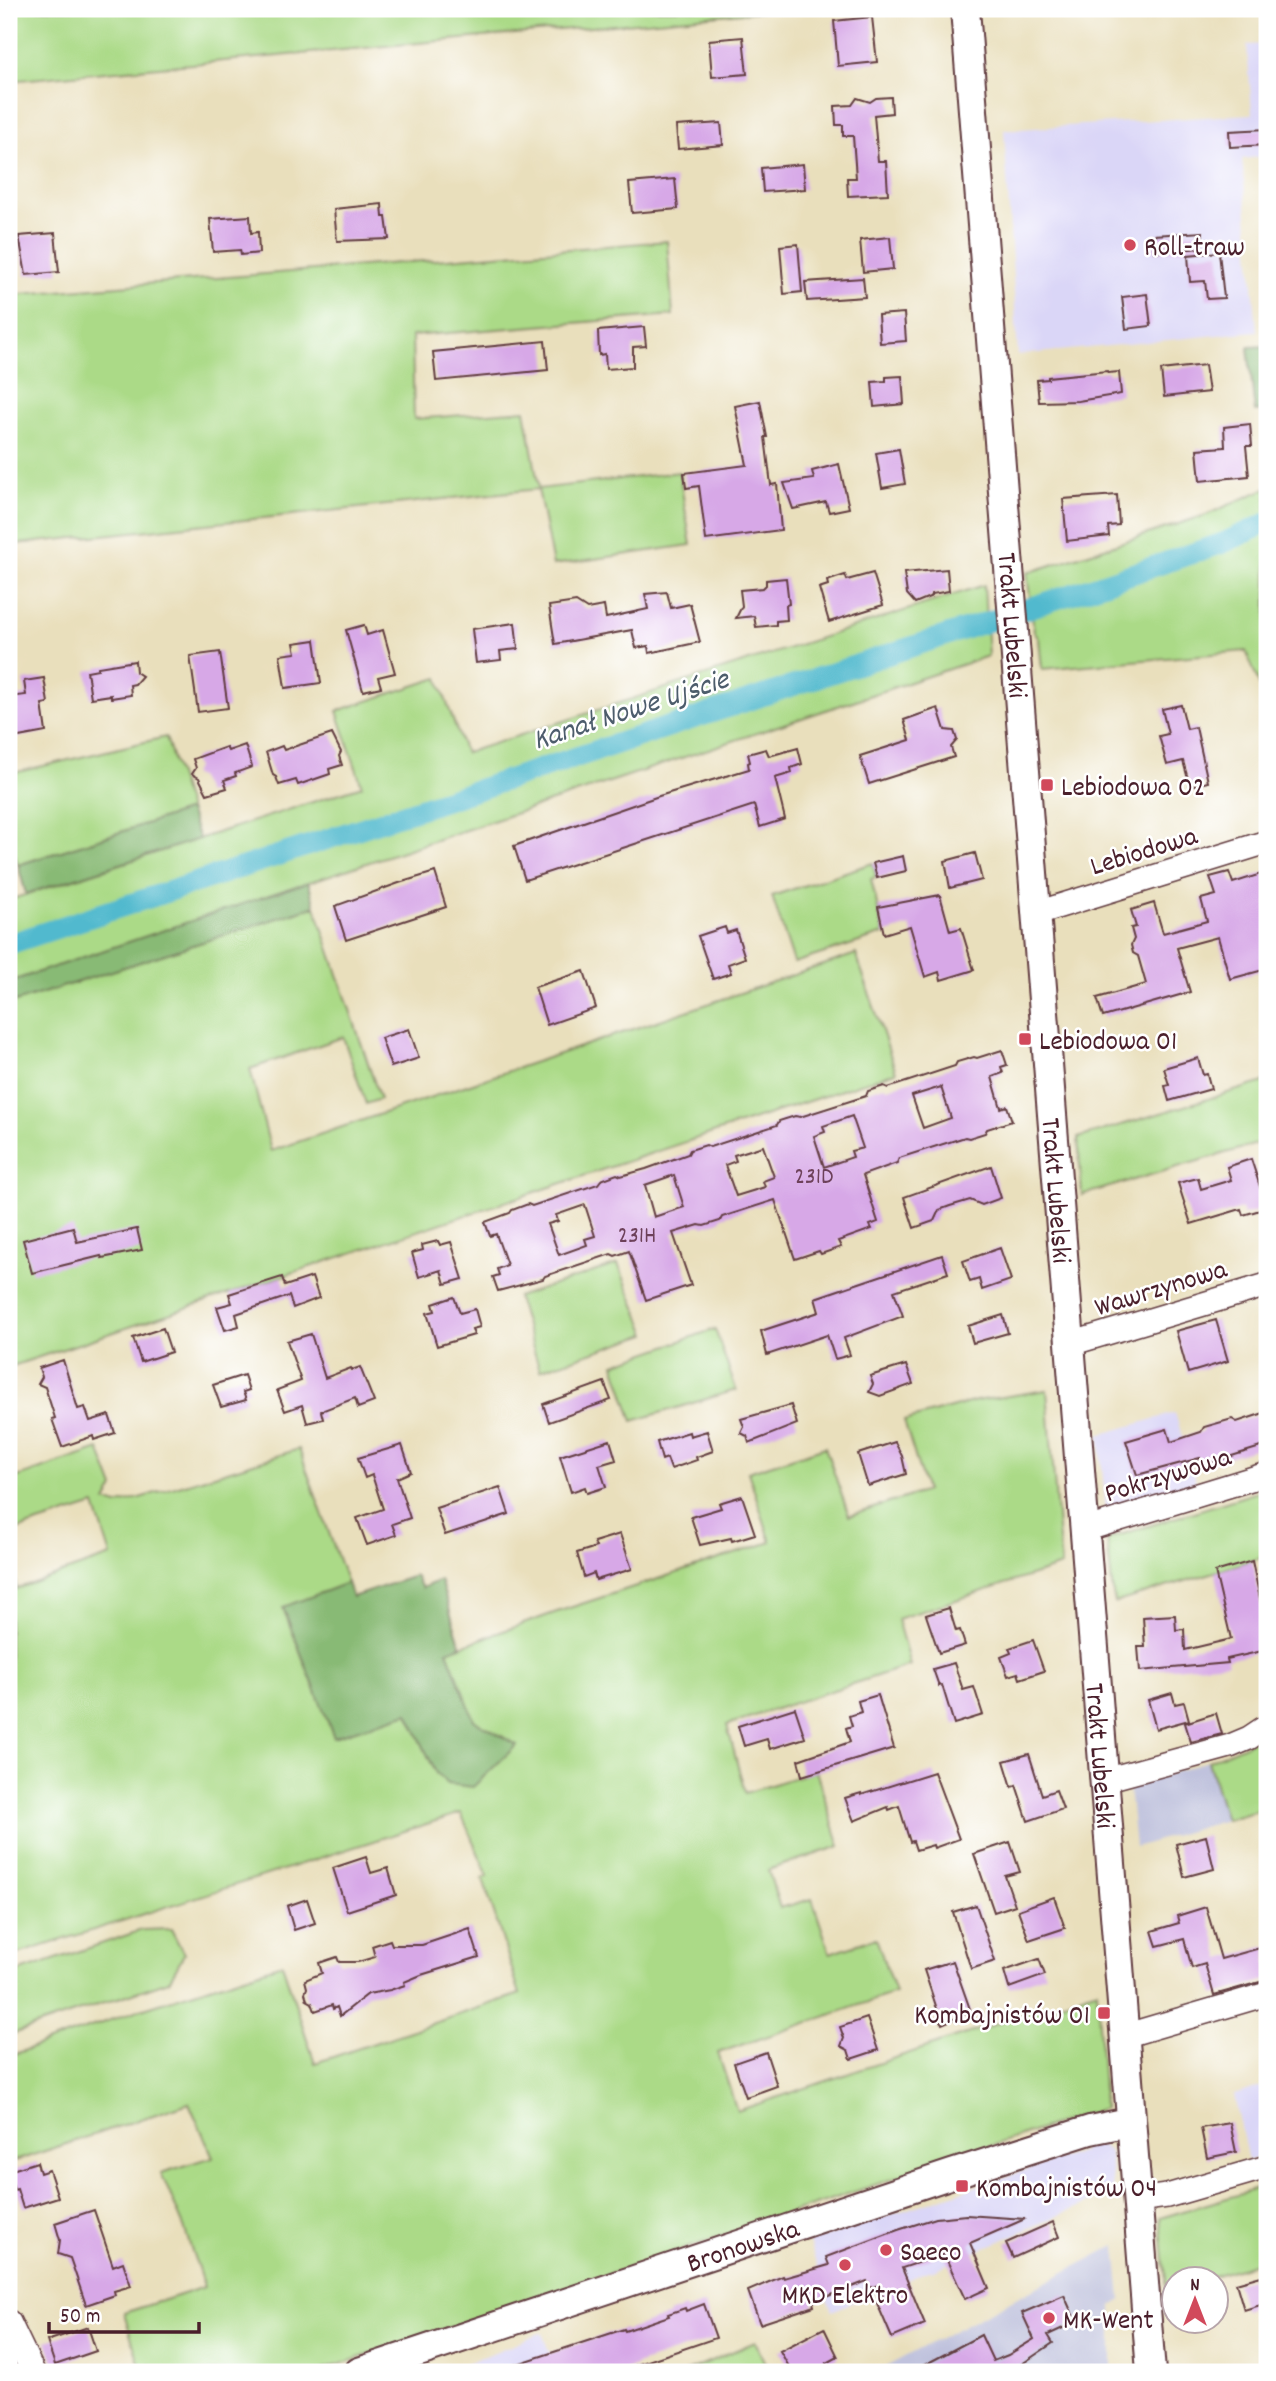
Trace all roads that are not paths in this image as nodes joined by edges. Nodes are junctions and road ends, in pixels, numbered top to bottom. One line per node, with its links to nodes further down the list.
1 (965, 9): 3 (street, Trakt Lubelski)
2 (1267, 842): 3 (street, Lebiodowa)
3 (1037, 913): 5 (street, Trakt Lubelski)
4 (1267, 1285): 5 (street, Wawrzynowa)
5 (1070, 1344): 7 (street, Trakt Lubelski)
6 (1267, 1474): 7 (street, Pokrzywowa)
7 (1084, 1530): 9 (street, Trakt Lubelski)
8 (1267, 1726): 9 (street)
9 (1105, 1780): 11 (street, Trakt Lubelski)
10 (1267, 1994): 11 (street)
11 (1124, 2036): 12 (street, Trakt Lubelski)
12 (1129, 2122): 14 (street, Trakt Lubelski); 17 (street, Bronowska)
13 (1267, 2167): 14 (street)
14 (1137, 2200): 18 (street, Trakt Lubelski)
15 (9, 2322): 16 (street)
16 (33, 2372)
17 (359, 2372)
18 (1151, 2372)

